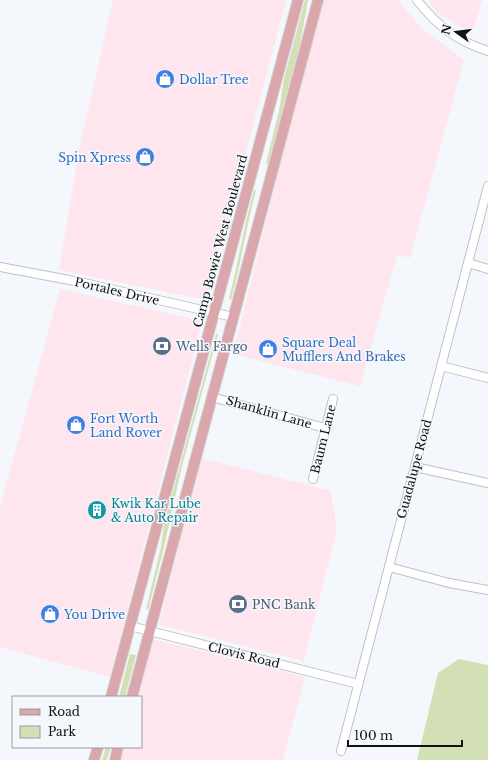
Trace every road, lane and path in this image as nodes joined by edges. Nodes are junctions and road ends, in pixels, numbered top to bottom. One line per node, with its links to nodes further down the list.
1 (298, 0): 5 (main road, Camp Bowie West Boulevard)
2 (318, 0): 6 (main road)
3 (417, 0): 4 (street)
4 (488, 51)
5 (252, 172): 6 (main road); 11 (main road, Camp Bowie West Boulevard)
6 (271, 177): 12 (main road)
7 (488, 186): 8 (street, Guadalupe Road)
8 (468, 264): 10 (street); 13 (street, Guadalupe Road)
9 (0, 267): 11 (street, Portales Drive)
10 (488, 269)
11 (214, 313): 12 (street, Portales Drive); 23 (main road, Camp Bowie West Boulevard)
12 (233, 317): 15 (main road)
13 (441, 366): 14 (street); 18 (street, Guadalupe Road)
14 (488, 378)
15 (212, 397): 17 (street, Shanklin Lane); 24 (main road)
16 (333, 399): 17 (street, Baum Lane)
17 (325, 428): 19 (street, Baum Lane)
18 (415, 467): 20 (street); 21 (street, Guadalupe Road)
19 (312, 479)
20 (488, 483)
21 (389, 567): 22 (street); 25 (street, Guadalupe Road)
22 (488, 590)
23 (130, 626): 24 (street, Clovis Road); 26 (main road, Camp Bowie West Boulevard)
24 (149, 631): 25 (street, Clovis Road); 27 (main road)
25 (358, 684): 30 (street, Guadalupe Road)
26 (111, 696)
27 (132, 696)
28 (98, 748): 31 (main road)
29 (118, 748): 32 (main road)
30 (341, 751)
31 (94, 760)
32 (115, 760)

